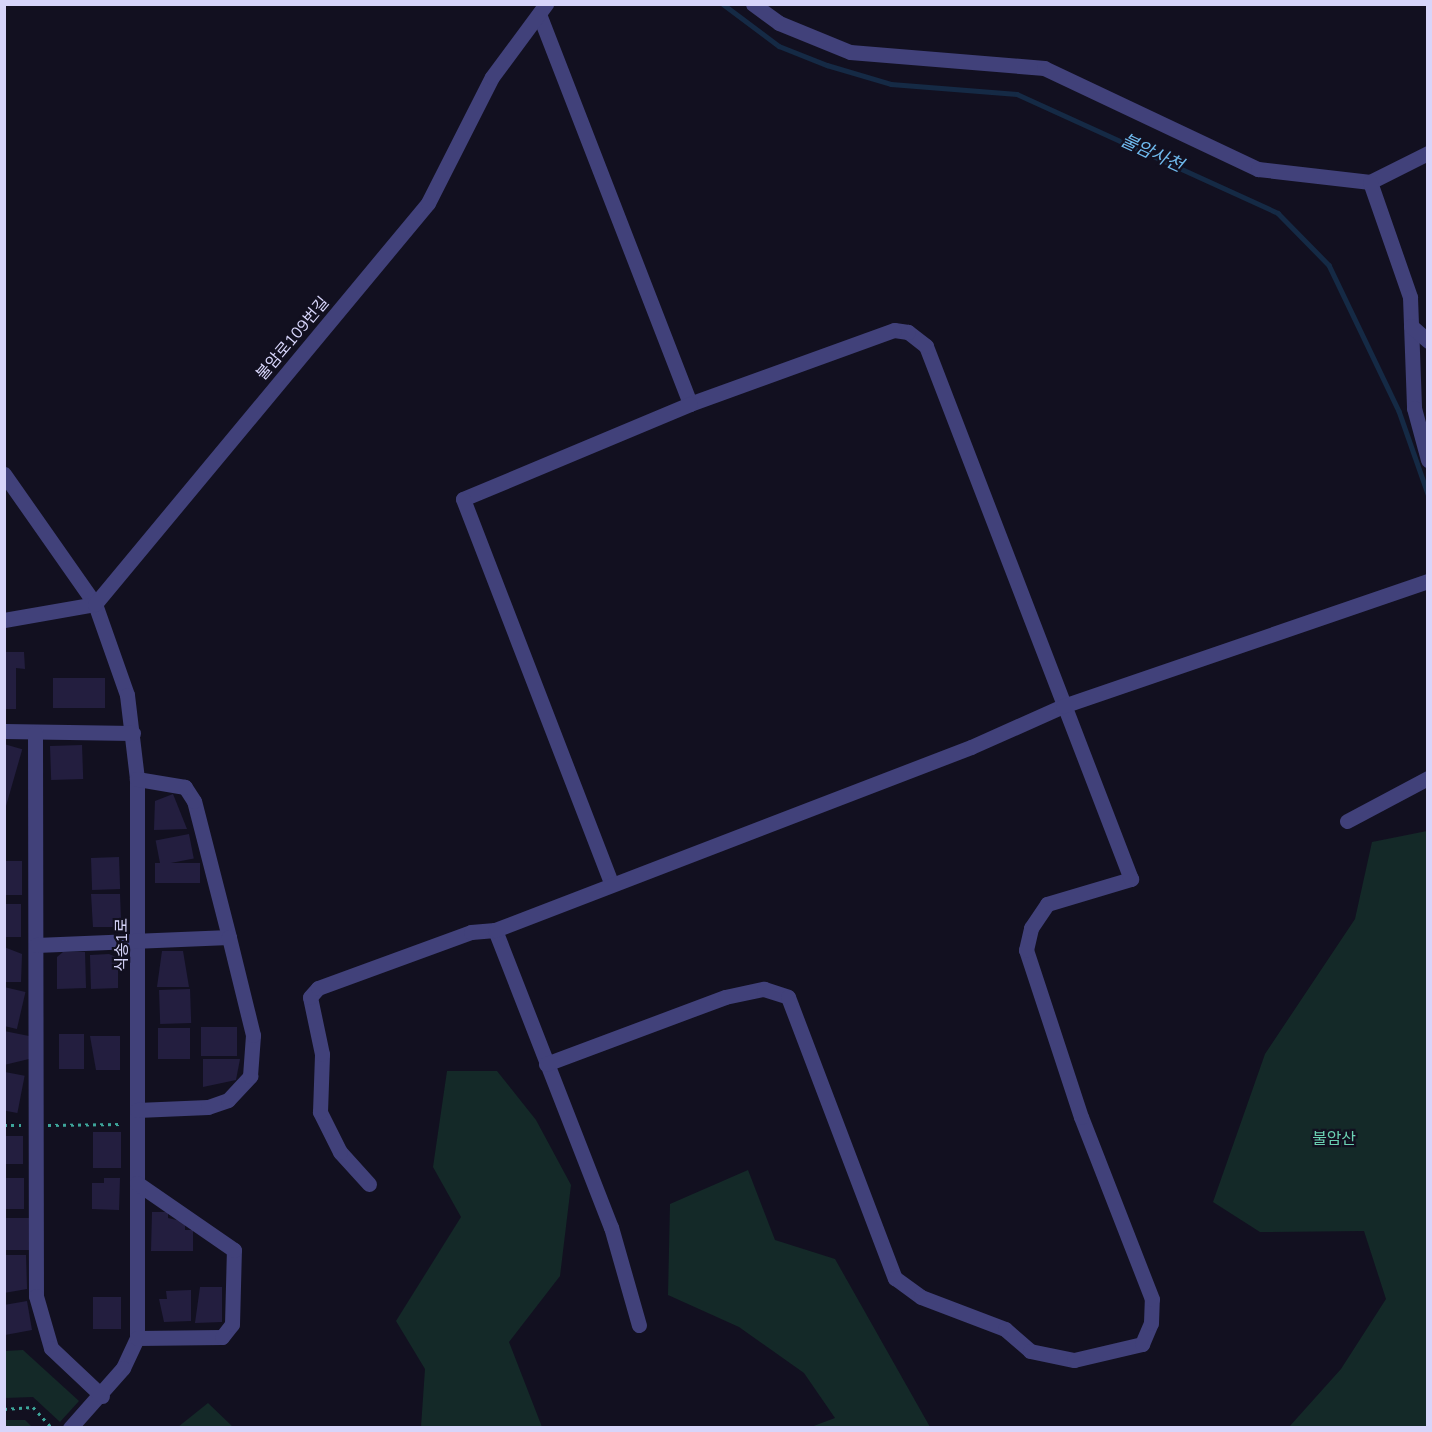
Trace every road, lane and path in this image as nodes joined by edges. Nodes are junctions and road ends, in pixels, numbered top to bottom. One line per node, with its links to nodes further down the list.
1 (753, 4): 4 (street)
2 (543, 9): 7 (street); 11 (street, 불암로109번길)
3 (1428, 153): 4 (street)
4 (1370, 182): 5 (street)
5 (1411, 326): 6 (street); 8 (street)
6 (1428, 341)
7 (690, 404): 13 (street); 20 (street)
8 (1428, 460)
9 (4, 474): 11 (street, 식송1로)
10 (1428, 581): 13 (street)
11 (96, 604): 12 (street); 16 (street, 식송1로)
12 (4, 620)
13 (1063, 706): 20 (street); 25 (street)
14 (4, 731): 15 (street)
15 (35, 733): 16 (street); 24 (street)
16 (133, 734): 18 (street, 식송1로)
17 (1428, 778): 19 (street)
18 (137, 779): 22 (street); 23 (street, 식송1로)
19 (1347, 821)
20 (611, 883): 21 (street)
21 (495, 930): 25 (street); 30 (street)
22 (230, 938): 23 (street); 26 (street)
23 (139, 940): 24 (street); 26 (street, 식송1로)
24 (36, 945): 28 (street)
25 (546, 1064): 31 (street)
26 (136, 1117): 28 (path); 29 (street, 식송1로)
27 (4, 1125): 28 (path)
28 (36, 1125): 33 (street)
29 (137, 1184): 32 (street, 식송1로); 32 (street)
30 (369, 1184)
31 (639, 1325)
32 (136, 1338): 33 (street, 식송1로)
33 (102, 1396): 36 (street, 식송1로)
34 (4, 1409): 35 (path)
35 (52, 1428)
36 (70, 1428)

